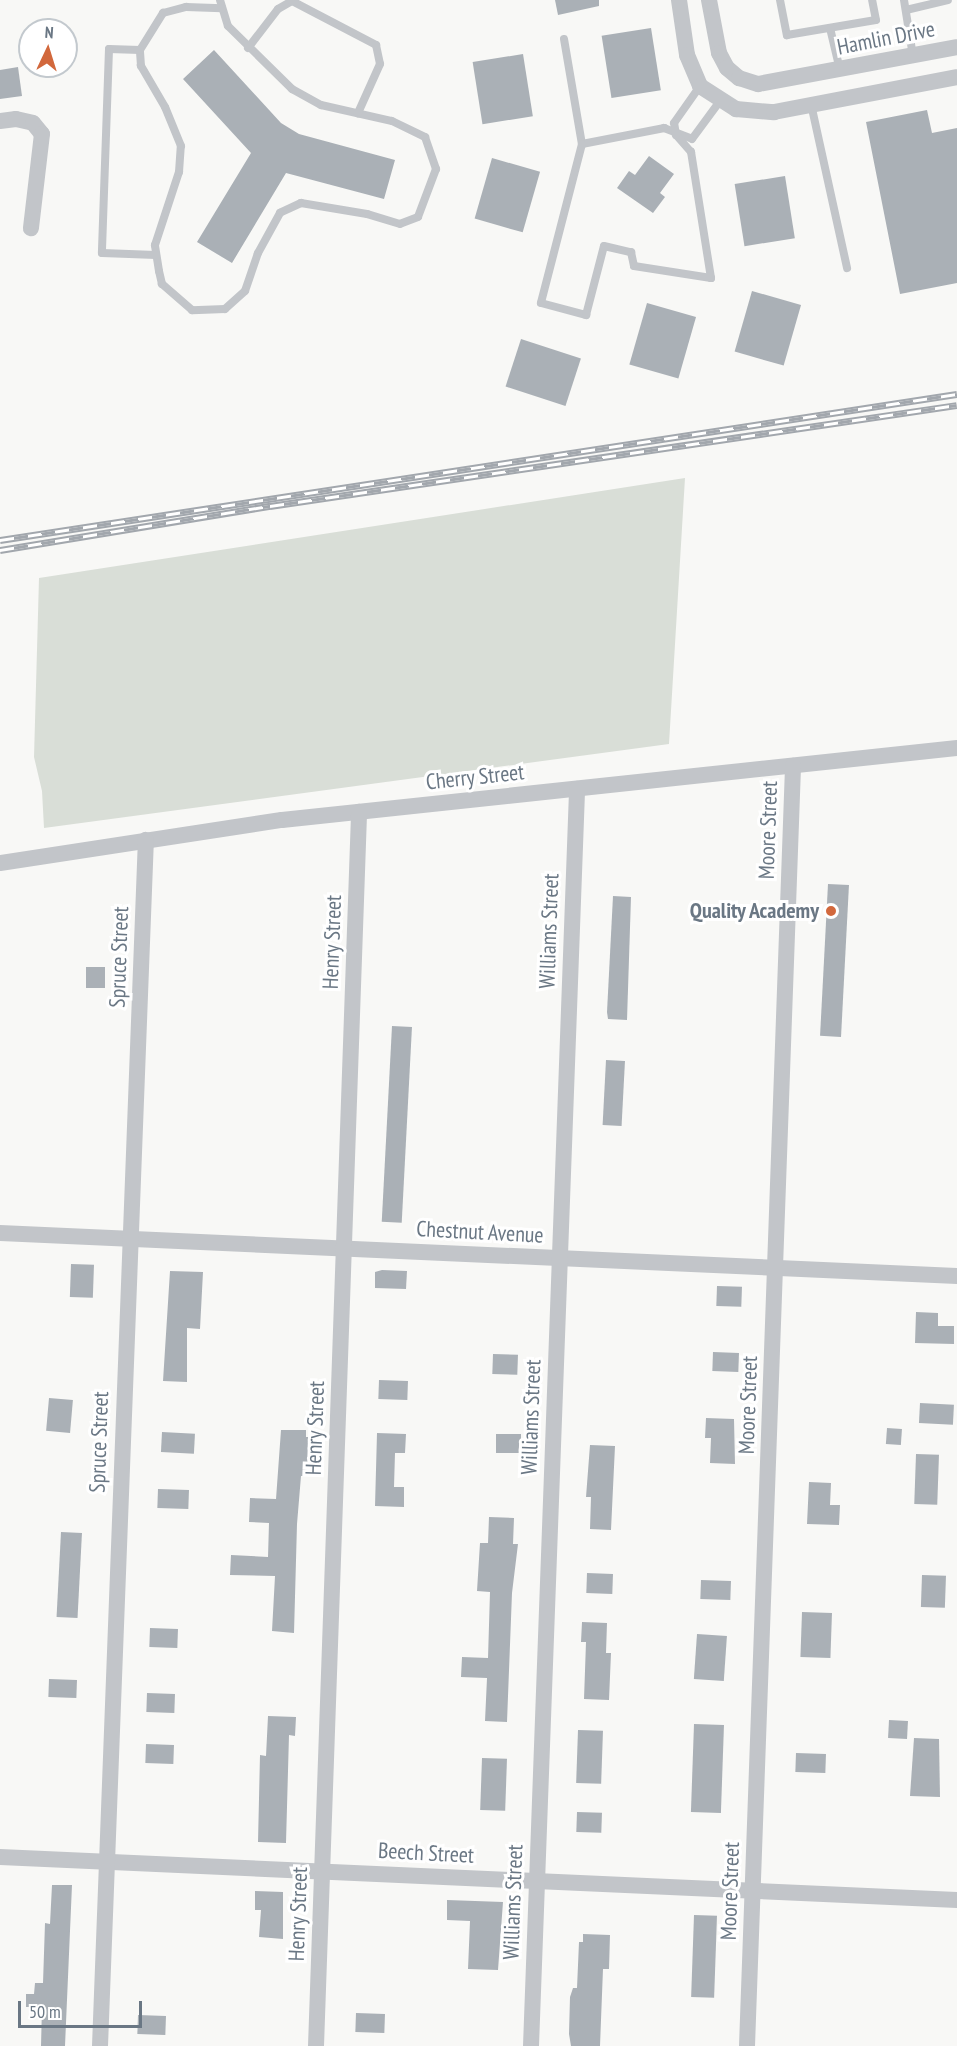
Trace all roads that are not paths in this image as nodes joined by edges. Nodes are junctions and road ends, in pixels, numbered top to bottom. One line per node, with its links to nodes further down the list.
1 (679, 0): 16 (street)
2 (709, 0): 14 (street, Hamlin Drive)
3 (780, 0): 8 (lane)
4 (872, 0): 8 (lane)
5 (948, 0): 7 (lane)
6 (221, 4): 11 (lane); 12 (lane)
7 (905, 5): 13 (lane)
8 (830, 28): 14 (lane)
9 (564, 39): 23 (lane)
10 (957, 47): 13 (street, Hamlin Drive)
11 (248, 48): 20 (lane); 20 (lane)
12 (140, 50): 25 (lane); 25 (lane)
13 (913, 56): 14 (street, Hamlin Drive)
14 (832, 72): 17 (street, Hamlin Drive)
15 (957, 77): 17 (street)
16 (700, 86): 18 (street); 22 (lane)
17 (829, 100): 19 (street)
18 (720, 101): 19 (street); 22 (lane)
19 (811, 105): 26 (lane)
20 (358, 113): 25 (lane)
21 (8, 120): 24 (street)
22 (676, 135): 23 (lane); 23 (lane)
23 (582, 144)
24 (31, 228)
25 (156, 255)
26 (847, 268)
27 (957, 748): 28 (street, Cherry Street)
28 (793, 766): 29 (street, Cherry Street); 37 (street, Moore Street)
29 (577, 789): 30 (street, Cherry Street); 36 (street, Williams Street)
30 (359, 812): 31 (street, Cherry Street); 35 (street, Henry Street)
31 (146, 840): 32 (street, Cherry Street); 34 (street, Spruce Street)
32 (0, 863)
33 (0, 1233): 34 (street, Chestnut Avenue)
34 (130, 1239): 35 (street, Chestnut Avenue); 40 (street, Spruce Street)
35 (344, 1248): 36 (street, Chestnut Avenue); 41 (street, Henry Street)
36 (560, 1258): 37 (street, Chestnut Avenue); 42 (street, Williams Street)
37 (775, 1268): 38 (street, Chestnut Avenue); 43 (street, Moore Street)
38 (957, 1276)
39 (0, 1857): 40 (street, Beech Street)
40 (107, 1862): 41 (street, Beech Street); 45 (street, Spruce Street)
41 (322, 1871): 42 (street, Beech Street); 46 (street, Henry Street)
42 (537, 1881): 43 (street, Beech Street); 47 (street, Williams Street)
43 (753, 1891): 44 (street, Beech Street); 48 (street, Moore Street)
44 (957, 1899)
45 (100, 2046)
46 (316, 2046)
47 (531, 2046)
48 (747, 2046)

